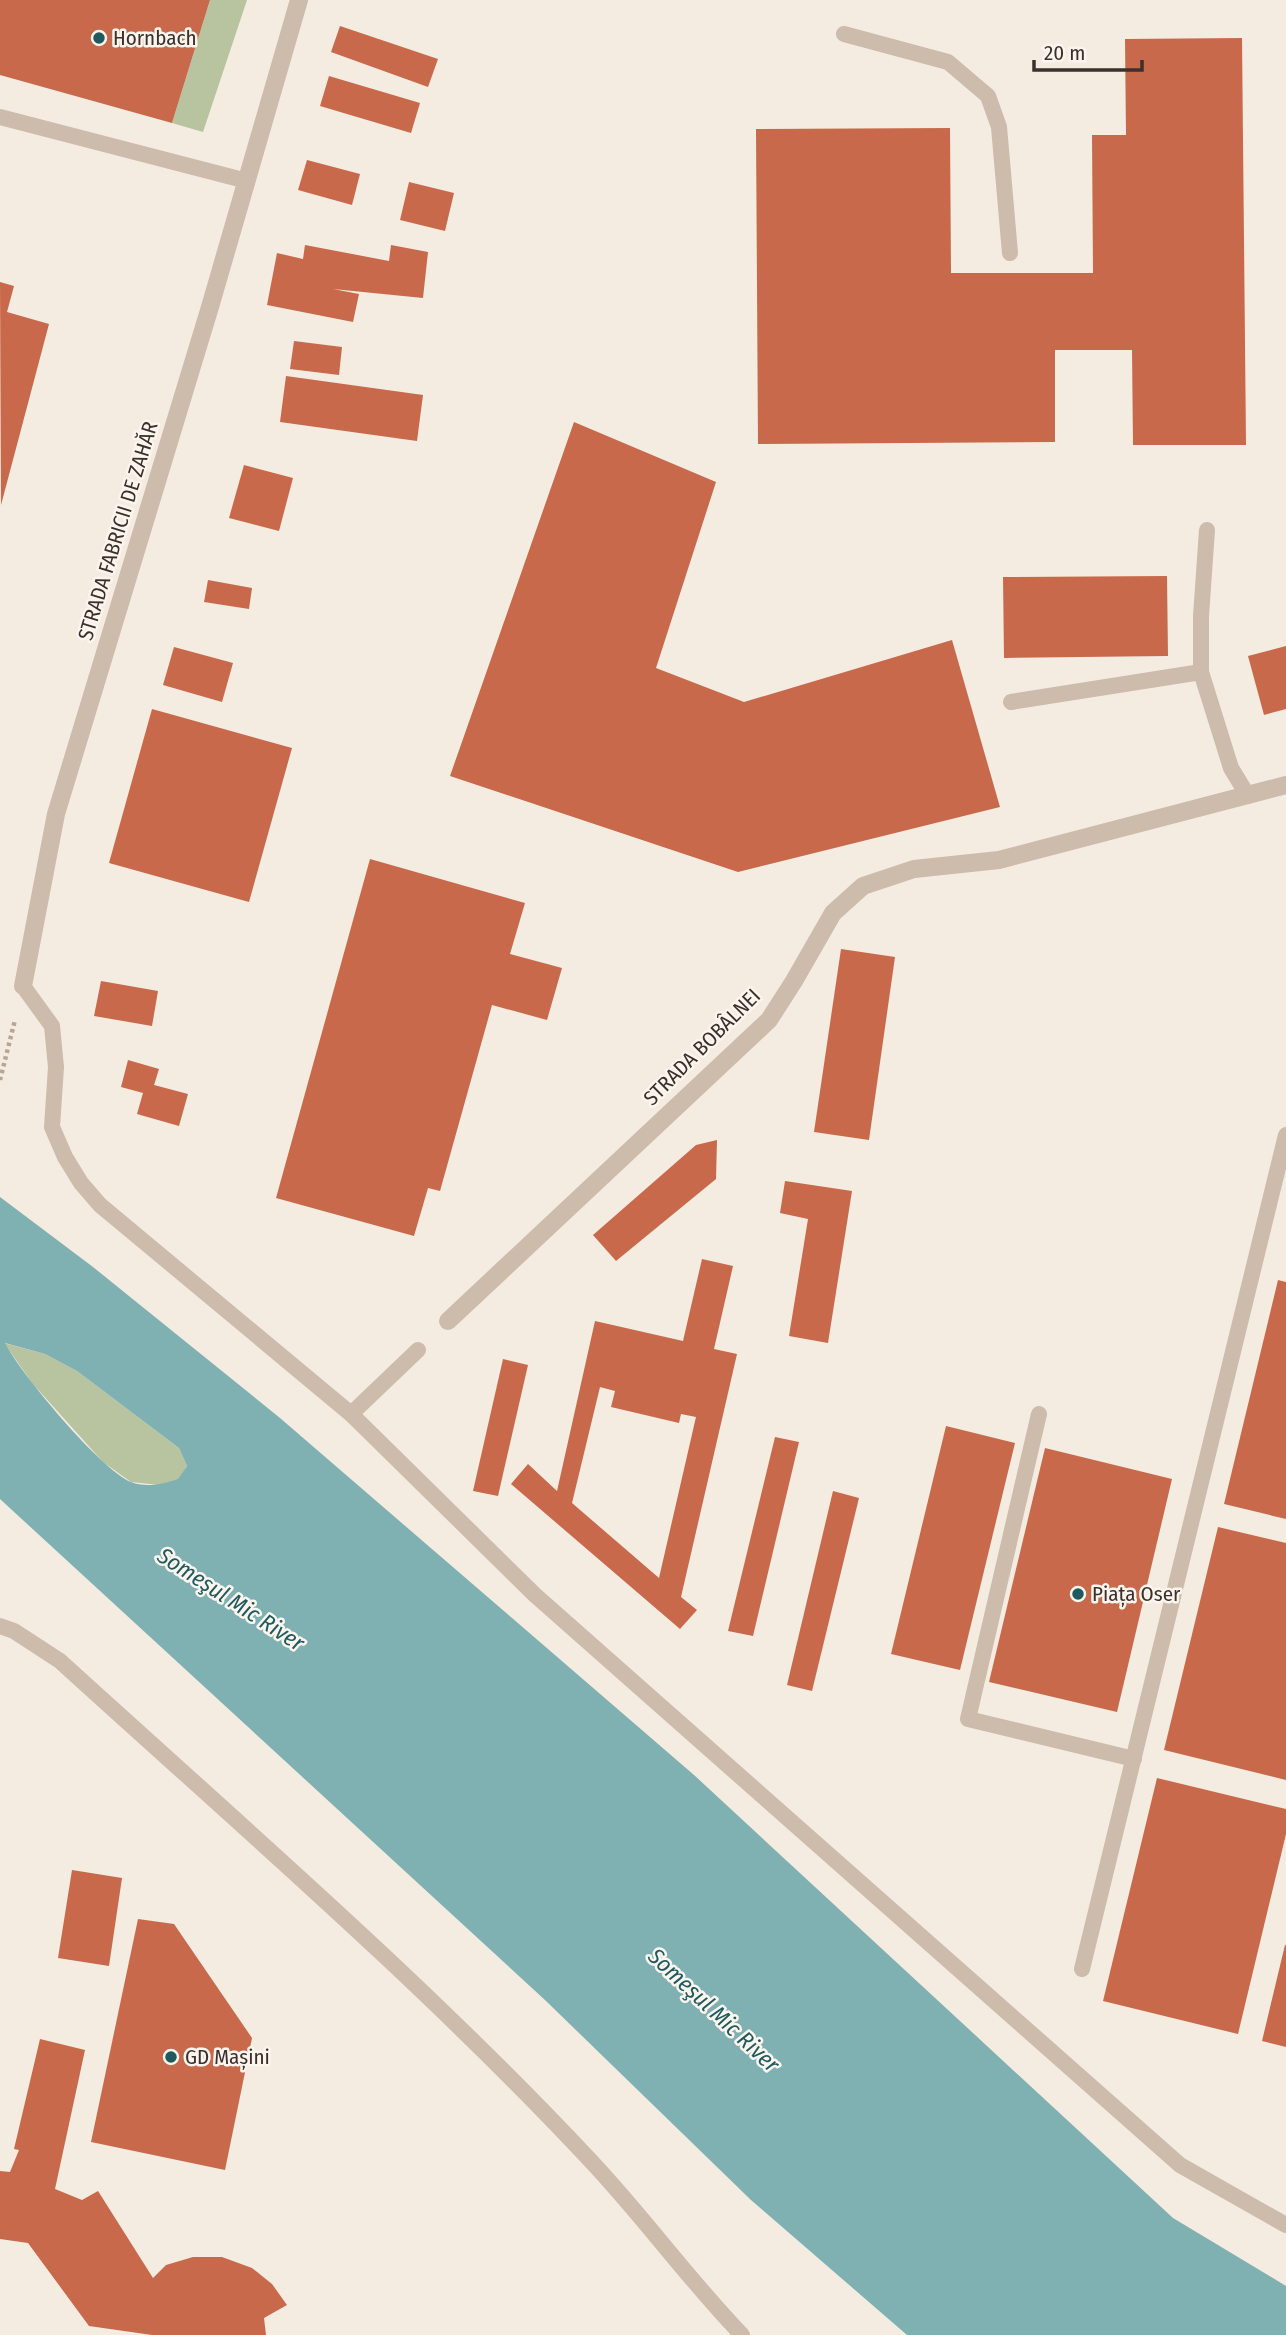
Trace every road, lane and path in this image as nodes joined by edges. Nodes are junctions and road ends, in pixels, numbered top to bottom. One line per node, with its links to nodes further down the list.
1 (299, 0): 4 (street, STRADA FABRICII DE ZAHĂR)
2 (845, 34): 5 (lane)
3 (0, 117): 4 (lane)
4 (247, 181): 11 (street, STRADA FABRICII DE ZAHĂR)
5 (1010, 253)
6 (1207, 530): 7 (lane)
7 (1202, 672): 8 (lane); 10 (lane)
8 (1011, 702)
9 (1286, 785): 10 (street, STRADA BOBÂLNEI)
10 (1248, 796): 14 (street, STRADA BOBÂLNEI)
11 (23, 986): 12 (path); 16 (lane)
12 (0, 1080)
13 (1286, 1135): 19 (lane)
14 (448, 1321)
15 (418, 1350): 16 (lane)
16 (351, 1414): 21 (lane)
17 (1040, 1414): 19 (lane)
18 (0, 1626): 22 (lane)
19 (1134, 1759): 20 (lane)
20 (1083, 1969)
21 (1286, 2225)
22 (742, 2335)

